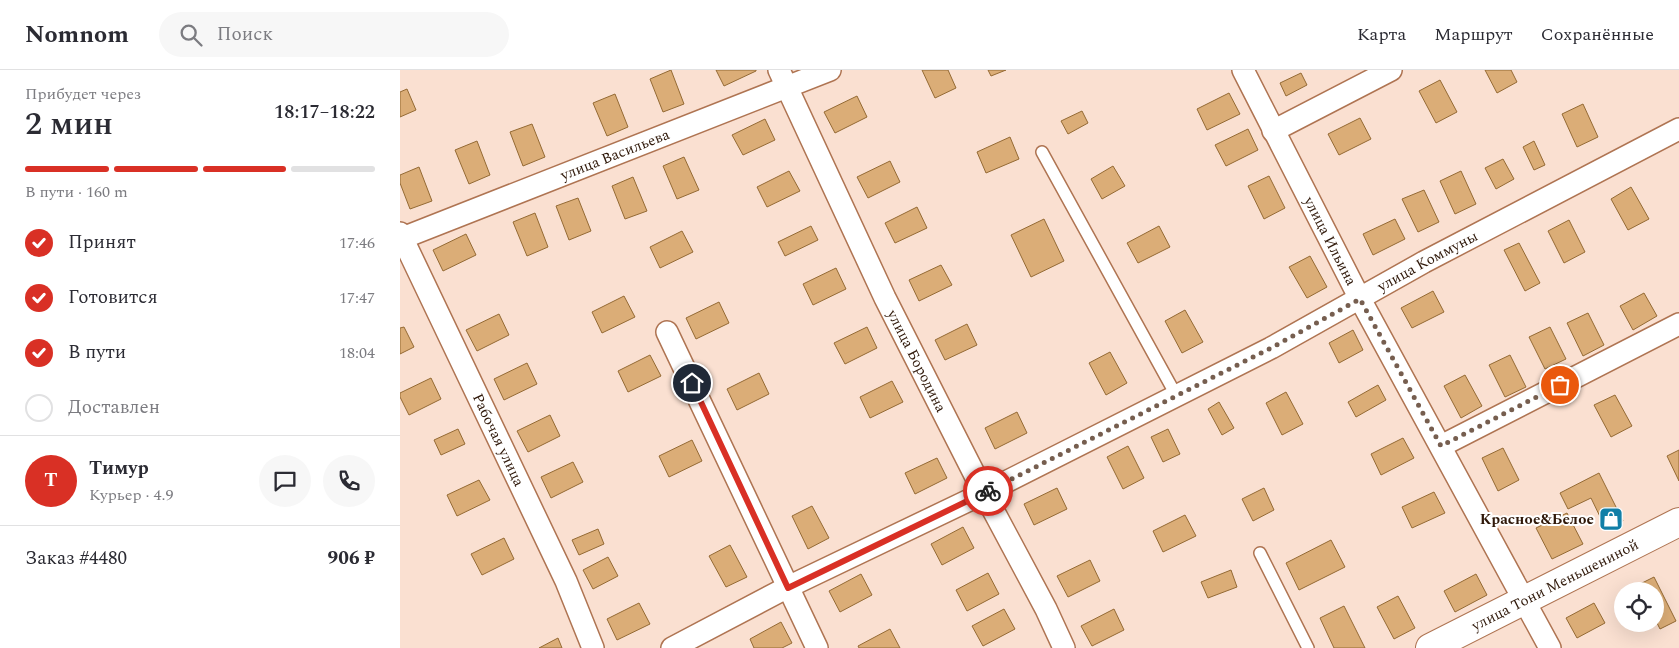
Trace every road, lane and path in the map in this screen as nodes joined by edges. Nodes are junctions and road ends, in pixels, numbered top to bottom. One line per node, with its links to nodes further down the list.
1 (830, 70): 4 (street, улица Васильева)
2 (1243, 70): 6 (street, улица Ильина)
3 (1391, 70): 6 (street)
4 (783, 79): 8 (street, улица Васильева); 14 (street, улица Бородина)
5 (1679, 129): 9 (street, улица Коммуны)
6 (1273, 131): 9 (street, улица Ильина)
7 (1042, 152): 12 (lane)
8 (401, 237): 19 (street, Рабочая улица)
9 (1360, 299): 12 (street, улица Коммуны); 13 (street, улица Ильина)
10 (1679, 324): 13 (street)
11 (667, 332): 17 (street)
12 (1176, 395): 14 (street, улица Коммуны)
13 (1441, 446): 18 (street, улица Ильина)
14 (984, 493): 17 (street, улица Коммуны); 22 (street, улица Бородина)
15 (1679, 522): 18 (street, улица Тони Меньшениной)
16 (1260, 553): 23 (lane)
17 (788, 588): 20 (street, улица Коммуны); 21 (street)
18 (1524, 602): 24 (street, улица Тони Меньшениной); 25 (street, улица Ильина)
19 (593, 648)
20 (672, 648)
21 (817, 648)
22 (1064, 648)
23 (1308, 648)
24 (1430, 648)
25 (1550, 648)

